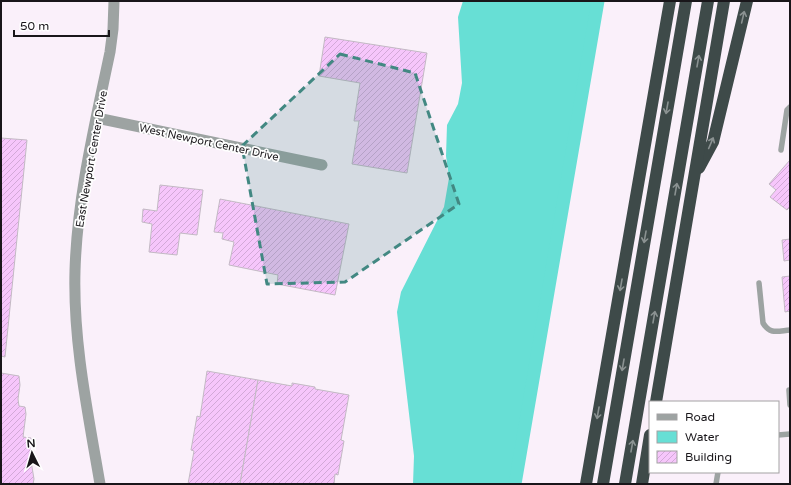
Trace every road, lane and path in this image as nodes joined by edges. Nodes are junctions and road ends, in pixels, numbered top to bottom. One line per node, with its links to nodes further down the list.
1 (114, 1): 8 (street, East Newport Center Drive)
2 (670, 1): 22 (highway, one-way to 22)
3 (686, 1): 23 (highway, one-way to 23)
4 (708, 1): 24 (highway, one-way to 4)
5 (724, 1): 11 (highway)
6 (747, 1): 11 (highway, one-way to 6)
7 (790, 107): 9 (lane)
8 (97, 118): 10 (street, West Newport Center Drive); 21 (street, East Newport Center Drive)
9 (781, 150)
10 (322, 165)
11 (694, 178): 15 (highway)
12 (759, 283): 13 (lane)
13 (790, 330)
14 (790, 390): 16 (lane)
15 (656, 401)
16 (790, 405)
17 (790, 434): 18 (lane)
18 (779, 435)
19 (649, 441): 25 (highway)
20 (718, 473): 26 (lane)
21 (100, 484)
22 (586, 484)
23 (603, 484)
24 (625, 484)
25 (642, 484)
26 (716, 484)

